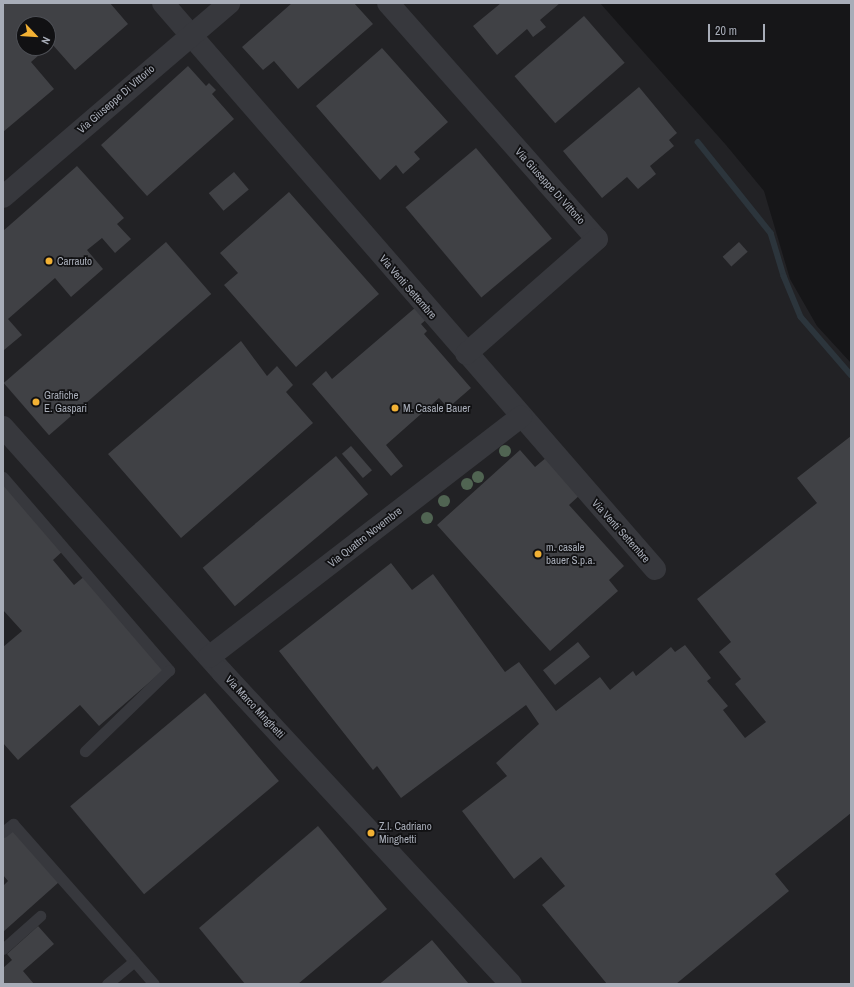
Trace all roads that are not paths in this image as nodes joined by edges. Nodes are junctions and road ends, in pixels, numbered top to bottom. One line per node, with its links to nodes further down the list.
1 (163, 3): 4 (street, Via Venti Settembre)
2 (229, 3): 4 (street, Via Giuseppe Di Vittorio)
3 (388, 3): 6 (street, Via Giuseppe Di Vittorio)
4 (191, 34): 5 (street, Via Giuseppe Di Vittorio); 6 (street, Via Venti Settembre)
5 (3, 197)
6 (466, 354): 7 (street, Via Venti Settembre)
7 (521, 417): 10 (street, Via Venti Settembre); 11 (street, Via Quattro Novembre)
8 (3, 427): 11 (street, Via Marco Minghetti)
9 (3, 477): 12 (lane)
10 (655, 569)
11 (209, 657): 19 (street, Via Marco Minghetti)
12 (86, 751)
13 (3, 832): 16 (lane)
14 (40, 916): 15 (lane)
15 (3, 949)
16 (134, 960): 17 (lane); 18 (lane)
17 (107, 984)
18 (154, 984)
19 (511, 984)

